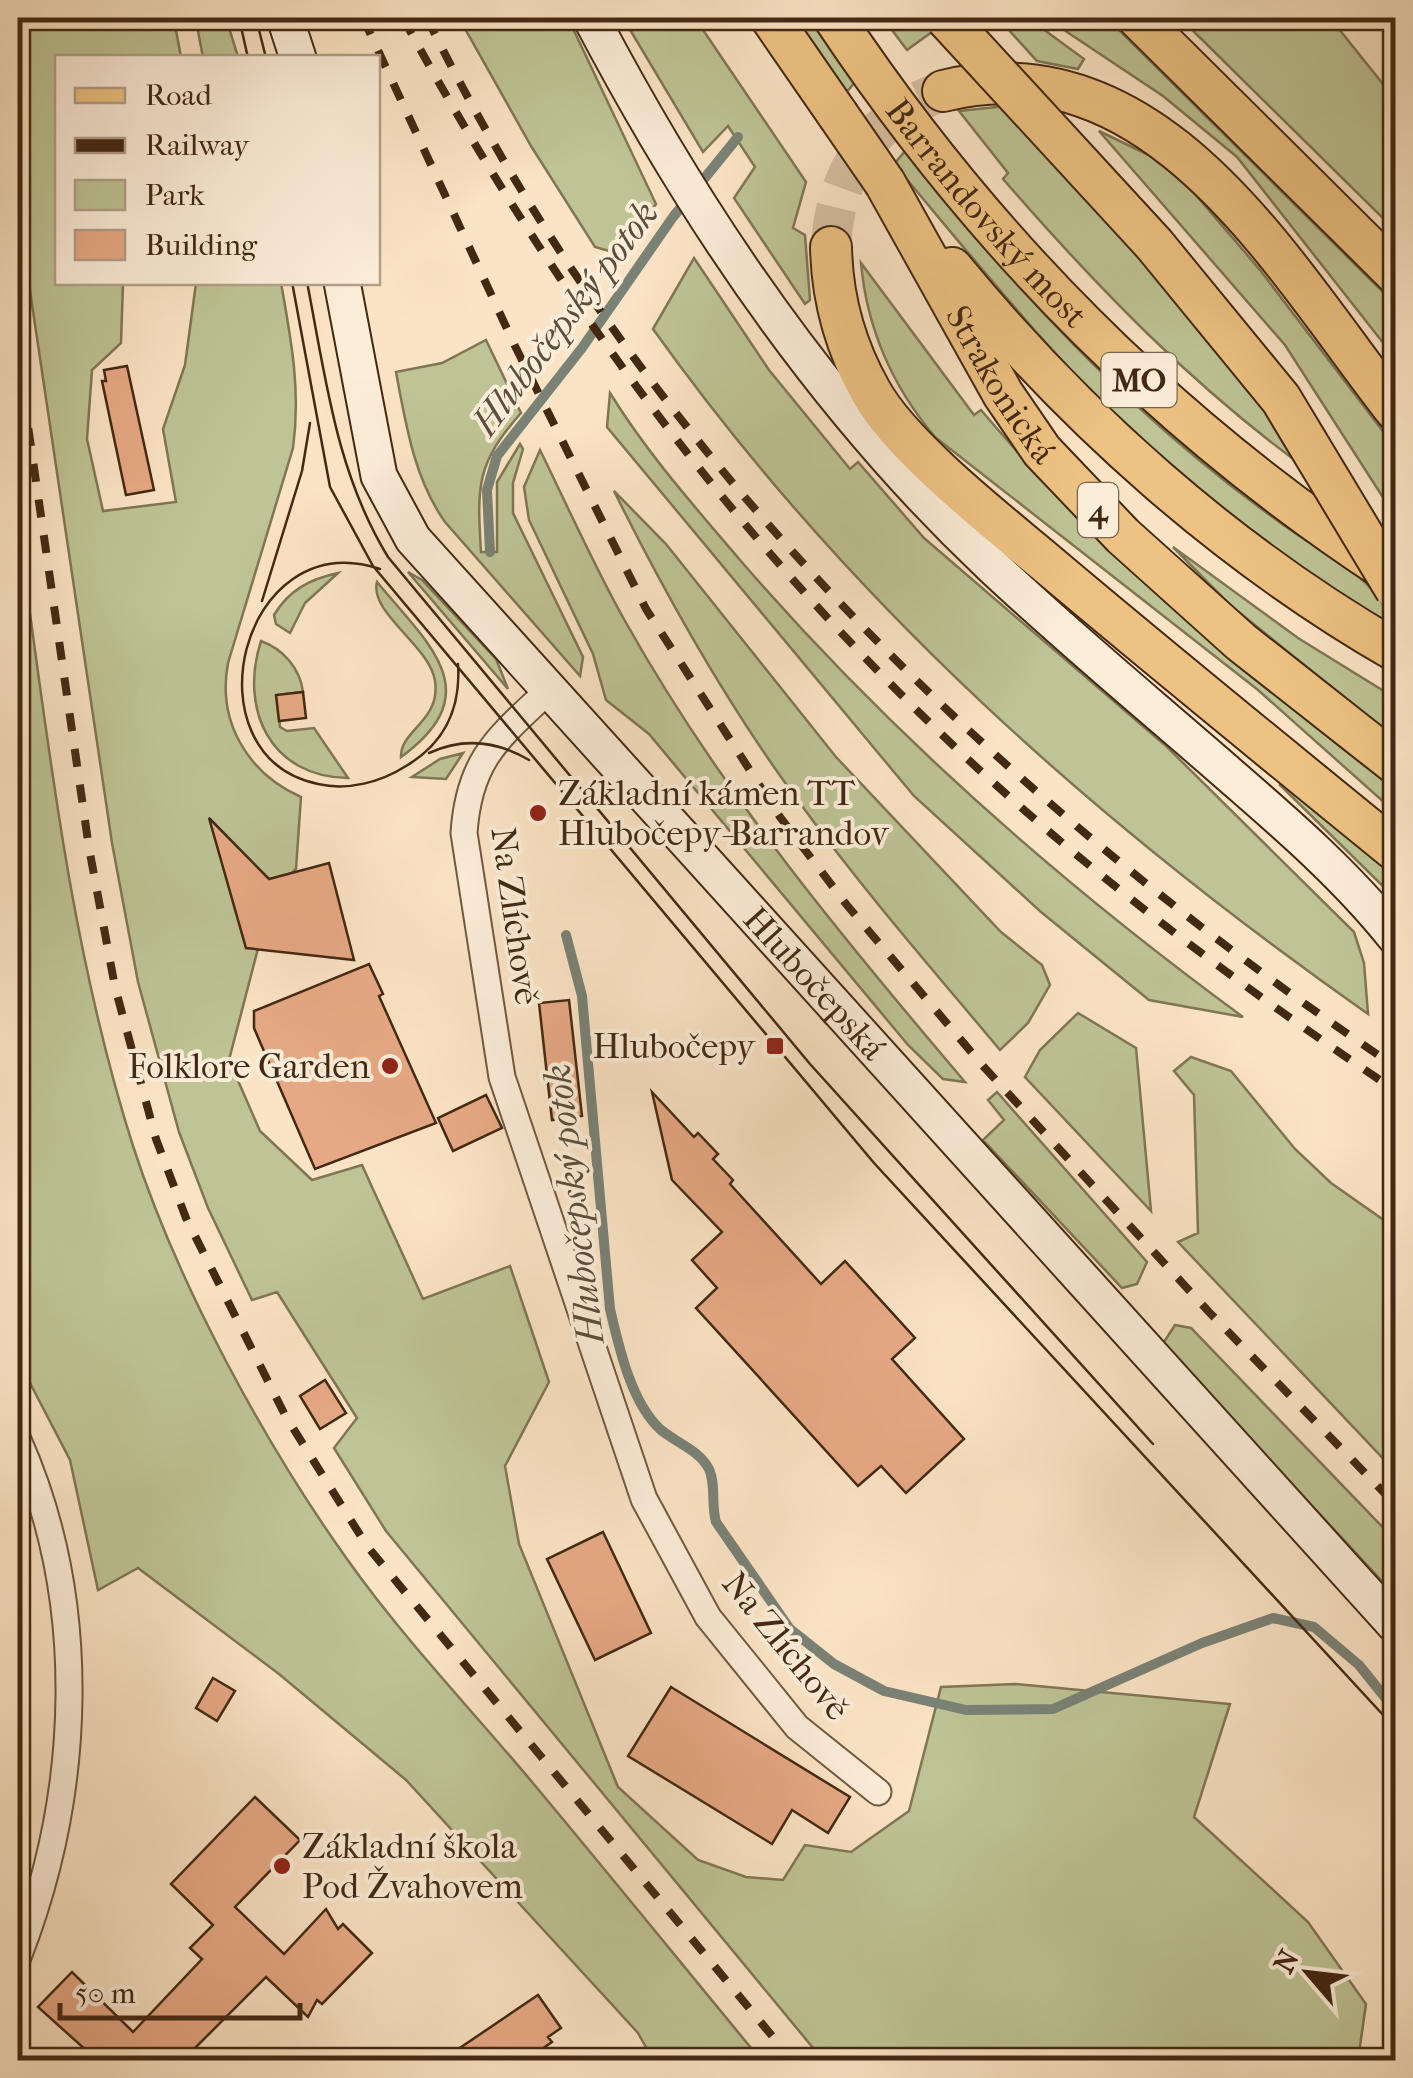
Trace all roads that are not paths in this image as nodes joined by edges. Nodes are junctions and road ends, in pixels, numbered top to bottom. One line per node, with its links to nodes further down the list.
1 (285, 18): 7 (street)
2 (591, 18): 17 (street)
3 (771, 18): 9 (main road, Strakonická / MO, bridge)
4 (834, 18): 15 (main road, Barrandovský most / MO)
5 (946, 18): 16 (main road, bridge)
6 (1138, 18): 11 (main road)
7 (297, 55)
8 (943, 91): 13 (main road)
9 (884, 183): 18 (main road, Barrandovský most / MO); 20 (main road, Strakonická / 4)
10 (831, 248): 14 (main road)
11 (1396, 274)
12 (343, 285): 19 (street, Hlubočepská)
13 (1396, 412)
14 (893, 423): 17 (street); 21 (main road)
15 (1396, 576)
16 (1396, 590)
17 (1080, 645): 22 (street)
18 (1396, 651)
19 (548, 690): 24 (street, Hlubočepská); 25 (street, Na Zlíchově)
20 (1396, 764)
21 (1396, 851)
22 (1396, 938)
23 (18, 1440): 26 (street)
24 (1396, 1626)
25 (878, 1792)
26 (18, 1957)

